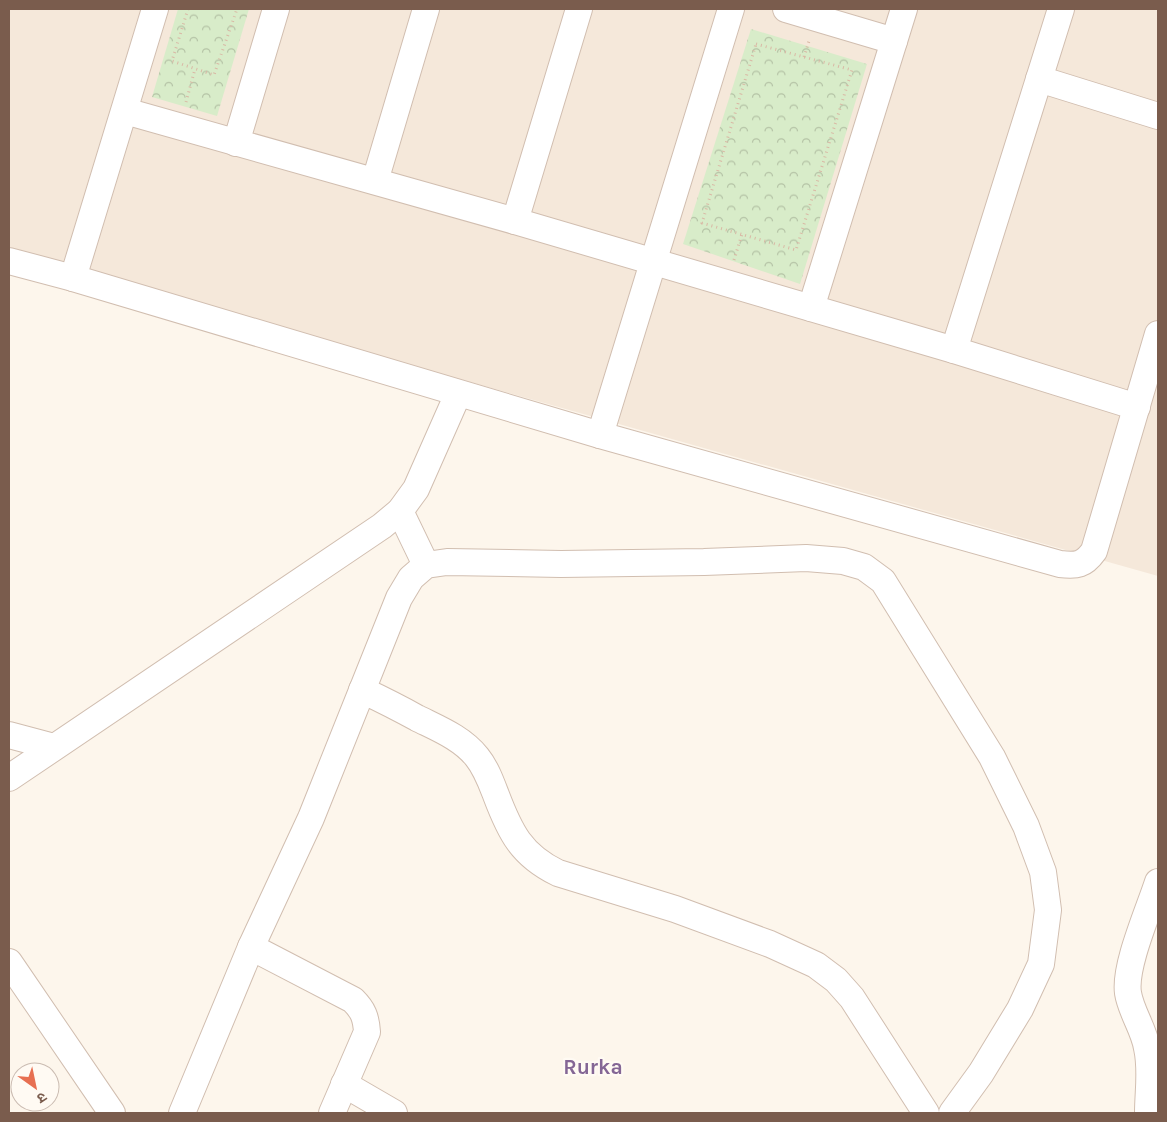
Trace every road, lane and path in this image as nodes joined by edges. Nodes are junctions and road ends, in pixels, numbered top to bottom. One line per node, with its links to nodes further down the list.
1 (155, 9): 15 (street)
2 (188, 9): 12 (path)
3 (237, 9): 12 (path)
4 (276, 9): 18 (street)
5 (426, 9): 19 (street)
6 (579, 9): 20 (street)
7 (731, 9): 22 (street)
8 (786, 9): 11 (street)
9 (904, 9): 11 (street)
10 (1061, 9): 14 (street)
11 (894, 41): 24 (street)
12 (195, 69): 17 (path)
13 (852, 70): 13 (path)
14 (1039, 79): 16 (street); 26 (street)
15 (125, 111): 17 (street); 23 (street)
16 (1158, 116)
17 (178, 126): 18 (street)
18 (236, 143): 19 (street)
19 (375, 181): 20 (street)
20 (515, 221): 22 (street)
21 (9, 261): 23 (street)
22 (653, 263): 24 (street); 29 (street)
23 (74, 278): 27 (street)
24 (812, 308): 26 (street)
25 (1158, 334): 28 (street)
26 (954, 350): 28 (street)
27 (458, 394): 29 (street); 30 (street)
28 (1137, 407): 29 (street)
29 (600, 435)
30 (400, 511): 31 (street); 34 (street)
31 (426, 565): 32 (street); 45 (street)
32 (362, 690): 37 (street); 44 (street)
33 (9, 735): 34 (street)
34 (54, 747): 35 (street)
35 (9, 778)
36 (1158, 882): 46 (street)
37 (251, 947): 39 (street); 41 (street)
38 (9, 962): 40 (street)
39 (344, 1084): 42 (street); 43 (street)
40 (112, 1113)
41 (182, 1113)
42 (332, 1113)
43 (394, 1113)
44 (926, 1113)
45 (952, 1113)
46 (1148, 1113)

